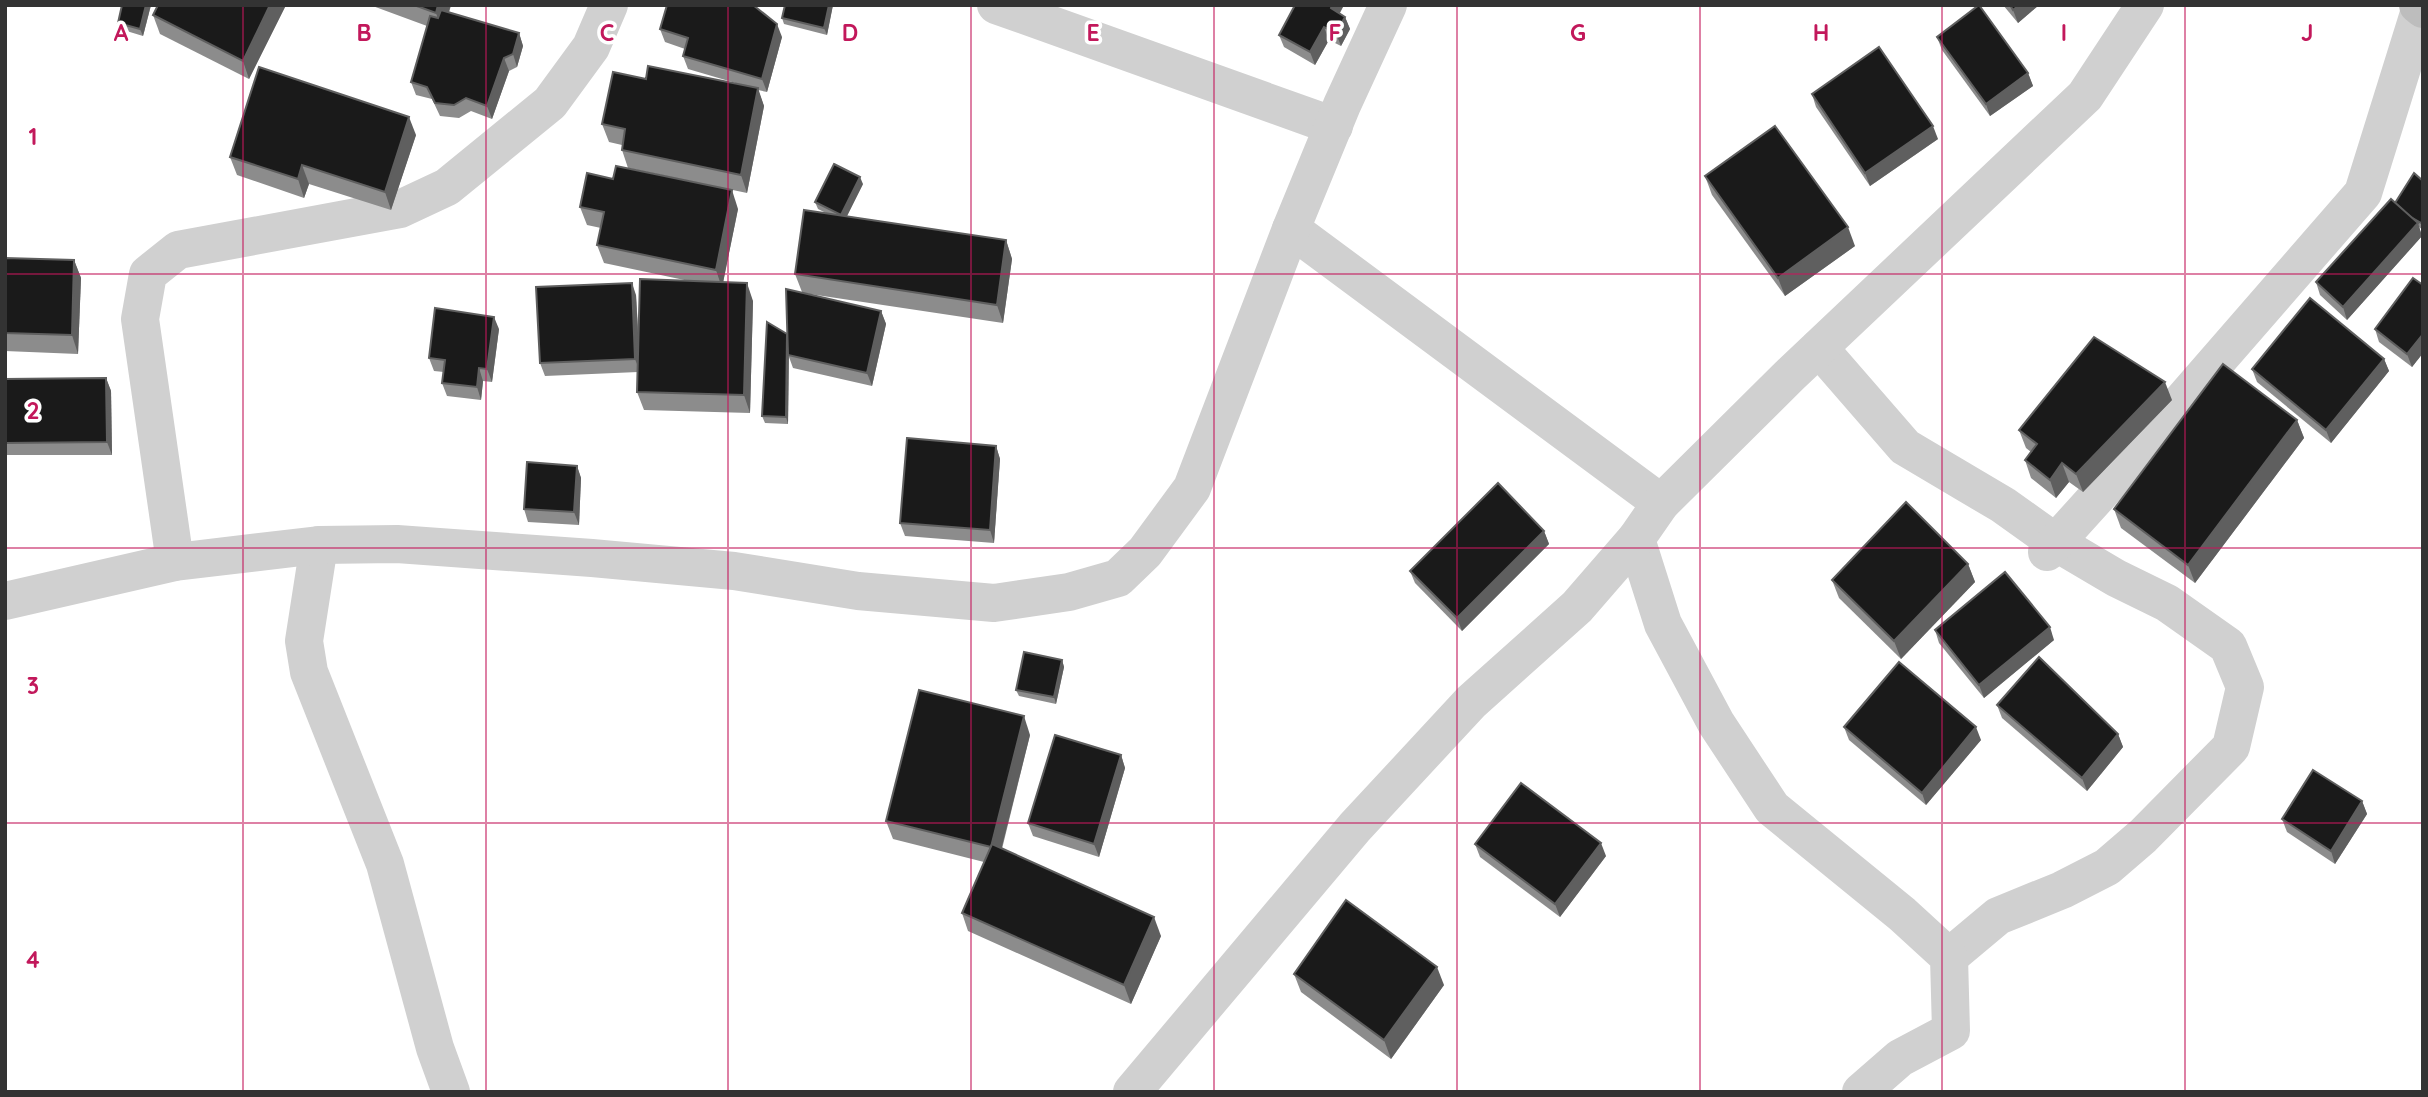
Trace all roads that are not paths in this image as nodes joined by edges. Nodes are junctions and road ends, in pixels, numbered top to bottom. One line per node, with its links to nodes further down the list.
1 (609, 5): 13 (street)
2 (996, 5): 6 (street)
3 (1388, 5): 6 (street)
4 (2145, 5): 8 (street)
5 (2420, 7): 12 (street)
6 (1334, 126): 7 (street)
7 (1291, 229): 9 (street); 11 (street)
8 (1819, 348): 9 (street); 12 (street)
9 (1661, 503): 10 (street)
10 (1636, 539): 15 (street); 17 (street)
11 (319, 545): 13 (street); 16 (street)
12 (2051, 547): 15 (street)
13 (175, 562): 14 (street)
14 (5, 601)
15 (1949, 957): 18 (street)
16 (451, 1092)
17 (1132, 1092)
18 (1861, 1092)

